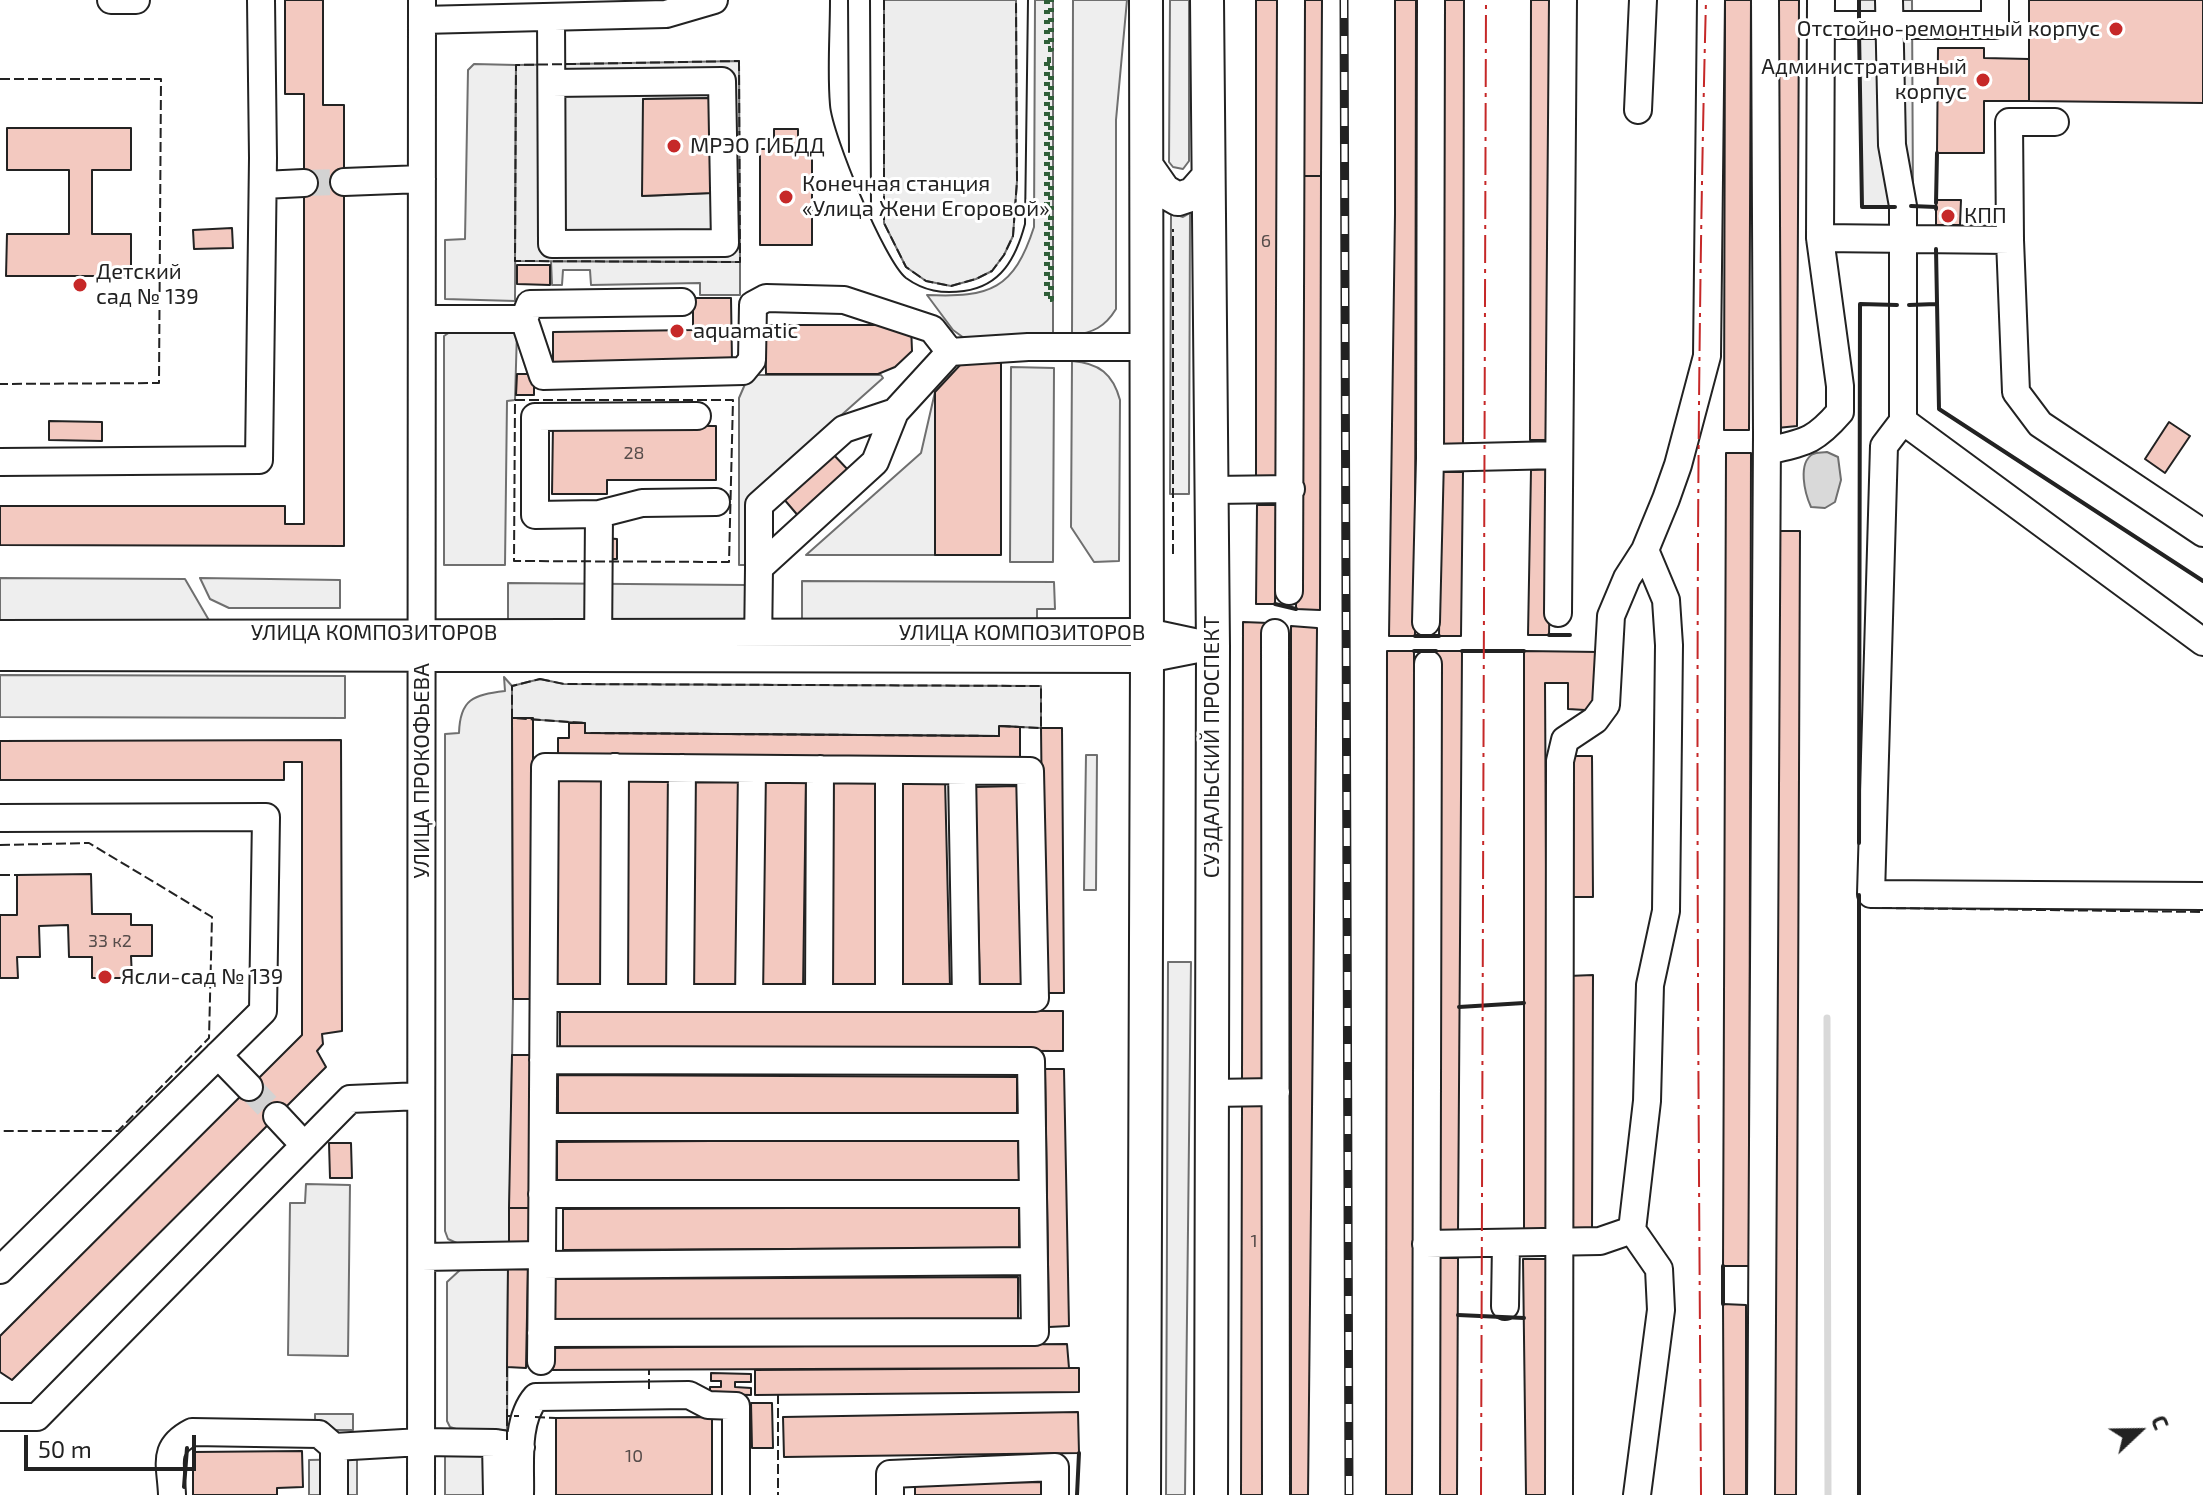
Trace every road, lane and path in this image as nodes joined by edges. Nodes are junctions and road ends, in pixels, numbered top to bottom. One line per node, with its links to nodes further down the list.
1 (111, 0): 2 (street)
2 (136, 0)
3 (261, 0): 27 (street)
4 (714, 0): 14 (street)
5 (1146, 0): 22 (main road)
6 (1207, 0): 23 (main road, СУЗДАЛЬСКИЙ ПРОСПЕКТ)
7 (1291, 0): 43 (street)
8 (1431, 0): 41 (street)
9 (1563, 0): 40 (street)
10 (1643, 0): 20 (street)
11 (1711, 0): 48 (street)
12 (1765, 0): 39 (street)
13 (1995, 0): 17 (street)
14 (652, 7): 18 (street)
15 (422, 10): 18 (street); 24 (street, УЛИЦА ПРОКОФЬЕВА)
16 (1821, 12): 17 (street); 28 (street)
17 (1889, 13): 29 (street)
18 (551, 17): 19 (street)
19 (552, 83): 19 (street)
20 (1638, 110)
21 (2055, 122): 30 (street)
22 (1148, 168): 23 (main road); 34 (main road)
23 (1207, 178): 44 (main road, СУЗДАЛЬСКИЙ ПРОСПЕКТ)
24 (422, 179): 25 (street); 32 (street, УЛИЦА ПРОКОФЬЕВА)
25 (344, 182)
26 (304, 183): 27 (street)
27 (263, 185): 42 (street)
28 (1820, 238): 29 (street); 39 (street)
29 (1902, 240): 30 (street); 38 (street)
30 (2010, 240): 47 (street)
31 (682, 302): 33 (street)
32 (422, 319): 33 (street); 56 (street, УЛИЦА ПРОКОФЬЕВА)
33 (524, 319): 35 (street)
34 (1147, 347): 35 (street); 59 (main road)
35 (950, 352): 36 (street)
36 (895, 412): 49 (street); 49 (street)
37 (697, 416): 46 (street)
38 (1903, 421): 55 (street); 70 (street)
39 (1767, 451): 119 (street)
40 (1559, 455): 41 (street); 51 (street)
41 (1430, 458): 52 (street)
42 (0, 462)
43 (1291, 489): 44 (street); 50 (street)
44 (1212, 490): 60 (main road, СУЗДАЛЬСКИЙ ПРОСПЕКТ)
45 (716, 502): 46 (street)
46 (599, 514): 57 (street)
47 (2203, 533)
48 (1645, 550): 90 (street); 91 (street)
49 (759, 568): 58 (street)
50 (1289, 591)
51 (1558, 613)
52 (1426, 622)
53 (1275, 633): 81 (street)
54 (0, 634): 56 (street, УЛИЦА КОМПОЗИТОРОВ)
55 (2203, 642)
56 (422, 646): 57 (street, УЛИЦА КОМПОЗИТОРОВ); 61 (street, УЛИЦА КОМПОЗИТОРОВ); 83 (street, УЛИЦА ПРОКОФЬЕВА)
57 (598, 646): 58 (street, УЛИЦА КОМПОЗИТОРОВ)
58 (758, 646): 59 (street, УЛИЦА КОМПОЗИТОРОВ)
59 (1147, 646): 60 (street, УЛИЦА КОМПОЗИТОРОВ); 113 (main road)
60 (1213, 646): 82 (main road, СУЗДАЛЬСКИЙ ПРОСПЕКТ)
61 (0, 657)
62 (1428, 664): 93 (street)
63 (615, 767): 64 (street); 71 (street); 72 (street)
64 (682, 768): 65 (street); 73 (street)
65 (752, 769): 66 (street); 74 (street)
66 (820, 769): 67 (street); 75 (street)
67 (889, 770): 68 (street); 76 (street)
68 (962, 771): 77 (street); 77 (street)
69 (0, 818): 78 (street)
70 (2203, 896)
71 (544, 998): 72 (street); 79 (street)
72 (614, 998): 73 (street)
73 (680, 998): 74 (street)
74 (749, 998): 75 (street)
75 (819, 998): 76 (street)
76 (889, 998): 77 (street)
77 (966, 998)
78 (218, 1055): 80 (street); 97 (street)
79 (543, 1060): 85 (street); 86 (street)
80 (249, 1087)
81 (1276, 1092): 82 (street); 115 (street)
82 (1211, 1093): 114 (main road, СУЗДАЛЬСКИЙ ПРОСПЕКТ)
83 (421, 1096): 87 (street); 94 (street, УЛИЦА ПРОКОФЬЕВА)
84 (277, 1116): 87 (street)
85 (543, 1127): 86 (street); 88 (street)
86 (1032, 1127): 89 (street)
87 (304, 1145): 101 (street)
88 (542, 1194): 89 (street); 95 (street)
89 (1033, 1194): 96 (street)
90 (1632, 1230): 91 (street); 118 (street)
91 (1557, 1241): 92 (street); 117 (street)
92 (1506, 1243): 93 (street); 98 (street)
93 (1426, 1244): 116 (street)
94 (422, 1257): 95 (street); 102 (street, УЛИЦА ПРОКОФЬЕВА)
95 (542, 1260): 96 (street); 99 (street)
96 (1034, 1261): 99 (street)
97 (0, 1270)
98 (1505, 1306)
99 (541, 1333): 100 (street)
100 (541, 1361)
101 (0, 1417)
102 (421, 1442): 103 (street); 104 (street); 107 (street, УЛИЦА ПРОКОФЬЕВА)
103 (509, 1445): 108 (street); 109 (street); 110 (street)
104 (334, 1447): 105 (street); 106 (street)
105 (172, 1495)
106 (334, 1495)
107 (421, 1495)
108 (497, 1495)
109 (520, 1495)
110 (736, 1495)
111 (890, 1495): 112 (street)
112 (1055, 1495)
113 (1144, 1495)
114 (1211, 1495)
115 (1276, 1495)
116 (1426, 1495)
117 (1559, 1495)
118 (1637, 1495)
119 (1761, 1495)

